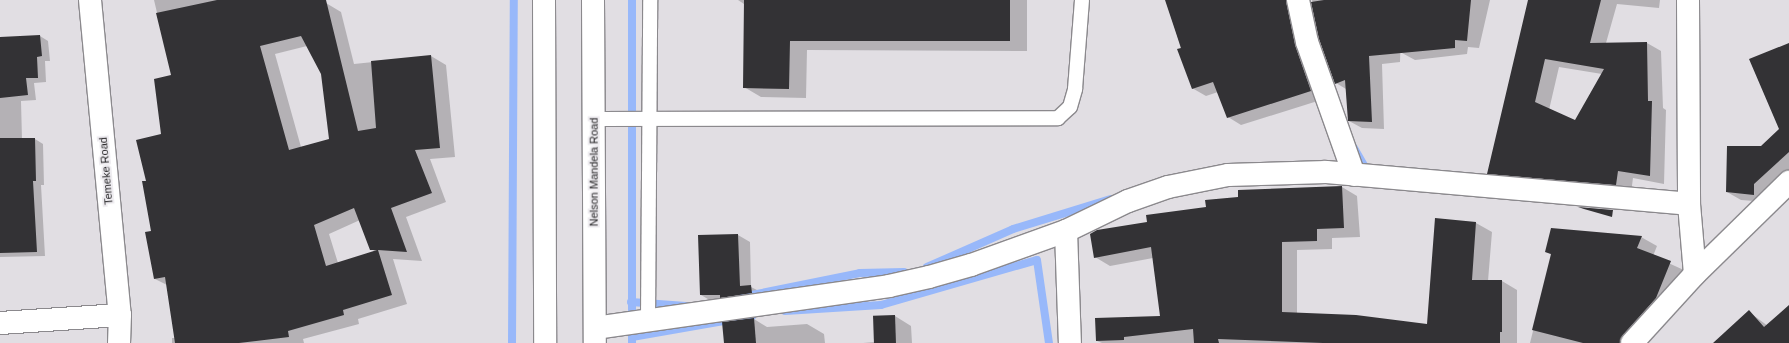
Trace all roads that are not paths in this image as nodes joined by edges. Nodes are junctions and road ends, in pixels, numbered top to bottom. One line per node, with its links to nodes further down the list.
1 (90, 0): 15 (street, Temeke Road)
2 (544, 0): 20 (street)
3 (594, 0): 8 (street, Nelson Mandela Road)
4 (650, 0): 9 (lane)
5 (1082, 0): 9 (lane)
6 (1298, 0): 10 (street)
7 (1688, 0): 12 (street)
8 (594, 119): 9 (lane); 18 (street, Nelson Mandela Road)
9 (648, 121): 16 (lane)
10 (1354, 175): 12 (street); 13 (street)
11 (1789, 182): 14 (street)
12 (1689, 204): 14 (street)
13 (1066, 231): 16 (street); 21 (street)
14 (1695, 274): 22 (street)
15 (120, 315): 17 (street); 19 (street, Temeke Road)
16 (648, 320): 18 (street)
17 (0, 323)
18 (595, 335)
19 (119, 343)
20 (545, 343)
21 (1070, 343)
22 (1632, 343)

